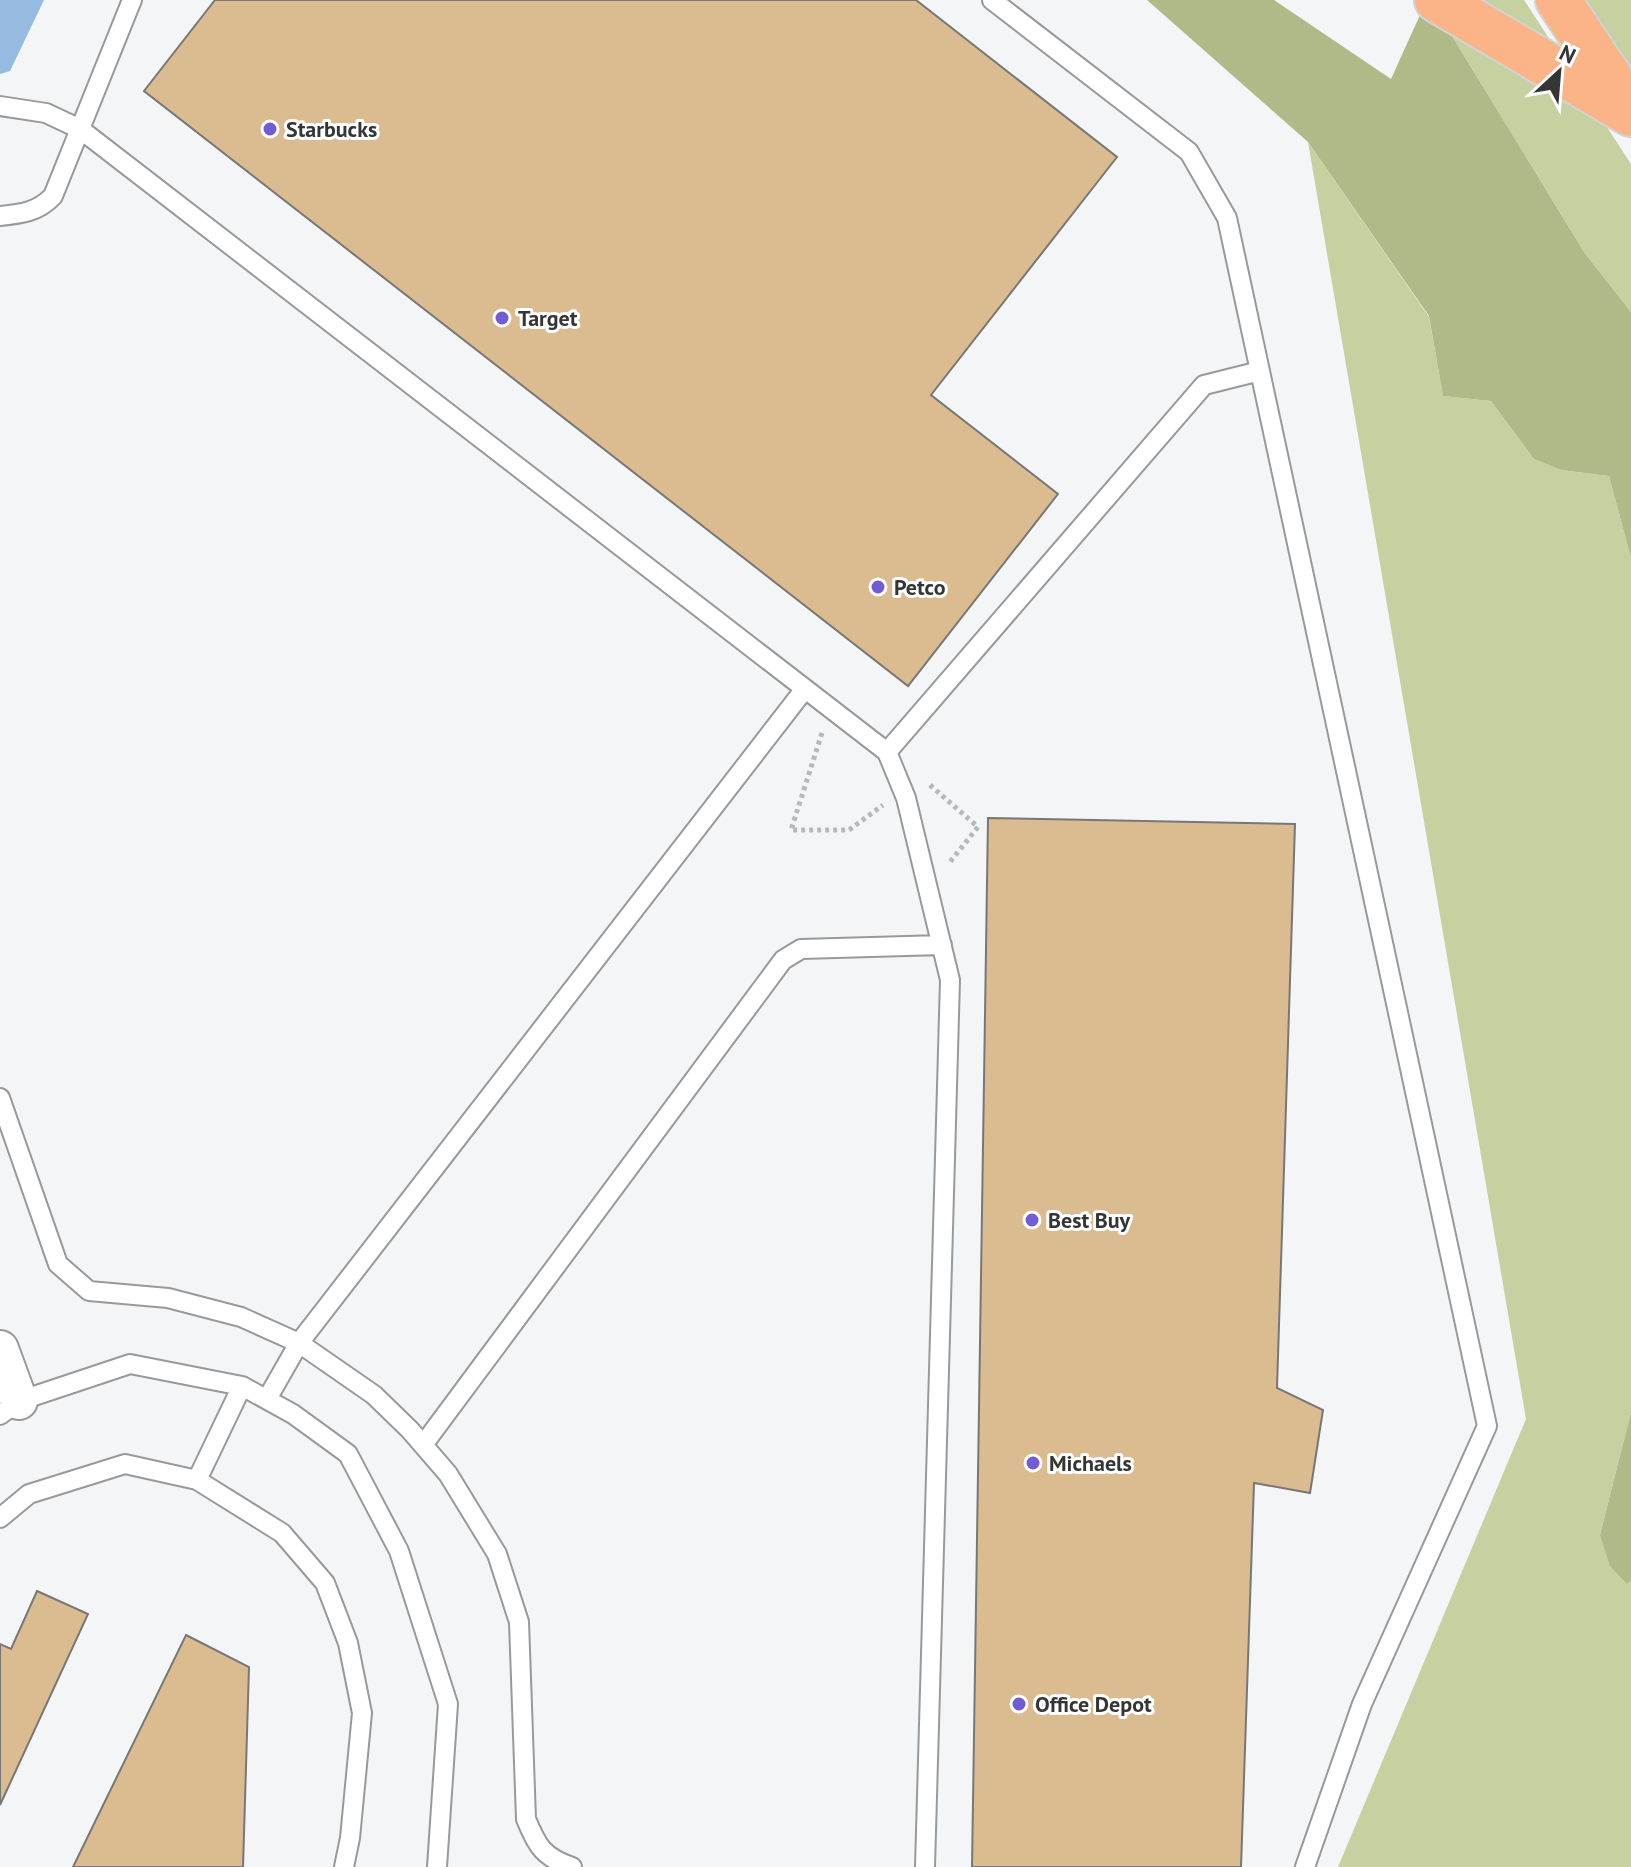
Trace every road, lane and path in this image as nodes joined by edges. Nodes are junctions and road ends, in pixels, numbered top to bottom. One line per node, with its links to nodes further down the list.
1 (132, 0): 7 (lane)
2 (992, 0): 9 (lane)
3 (1437, 0): 6 (highway)
4 (1558, 0): 6 (highway)
5 (0, 106): 7 (lane)
6 (1631, 112)
7 (80, 129): 8 (lane); 10 (lane)
8 (0, 216)
9 (1260, 371): 12 (lane); 30 (lane)
10 (804, 690): 11 (lane); 18 (lane)
11 (829, 710): 12 (lane); 14 (path)
12 (887, 752): 14 (lane)
13 (927, 782): 15 (path)
14 (906, 798): 16 (lane)
15 (950, 862)
16 (942, 945): 23 (lane); 29 (lane)
17 (0, 1098): 18 (lane)
18 (299, 1343): 21 (lane); 23 (lane)
19 (0, 1349): 22 (street)
20 (242, 1386): 21 (lane); 22 (lane); 24 (lane)
21 (267, 1399): 27 (lane)
22 (10, 1408)
23 (423, 1445): 28 (lane)
24 (197, 1480): 25 (lane); 26 (lane)
25 (0, 1518)
26 (344, 1867)
27 (437, 1867)
28 (572, 1867)
29 (925, 1867)
30 (1305, 1867)

